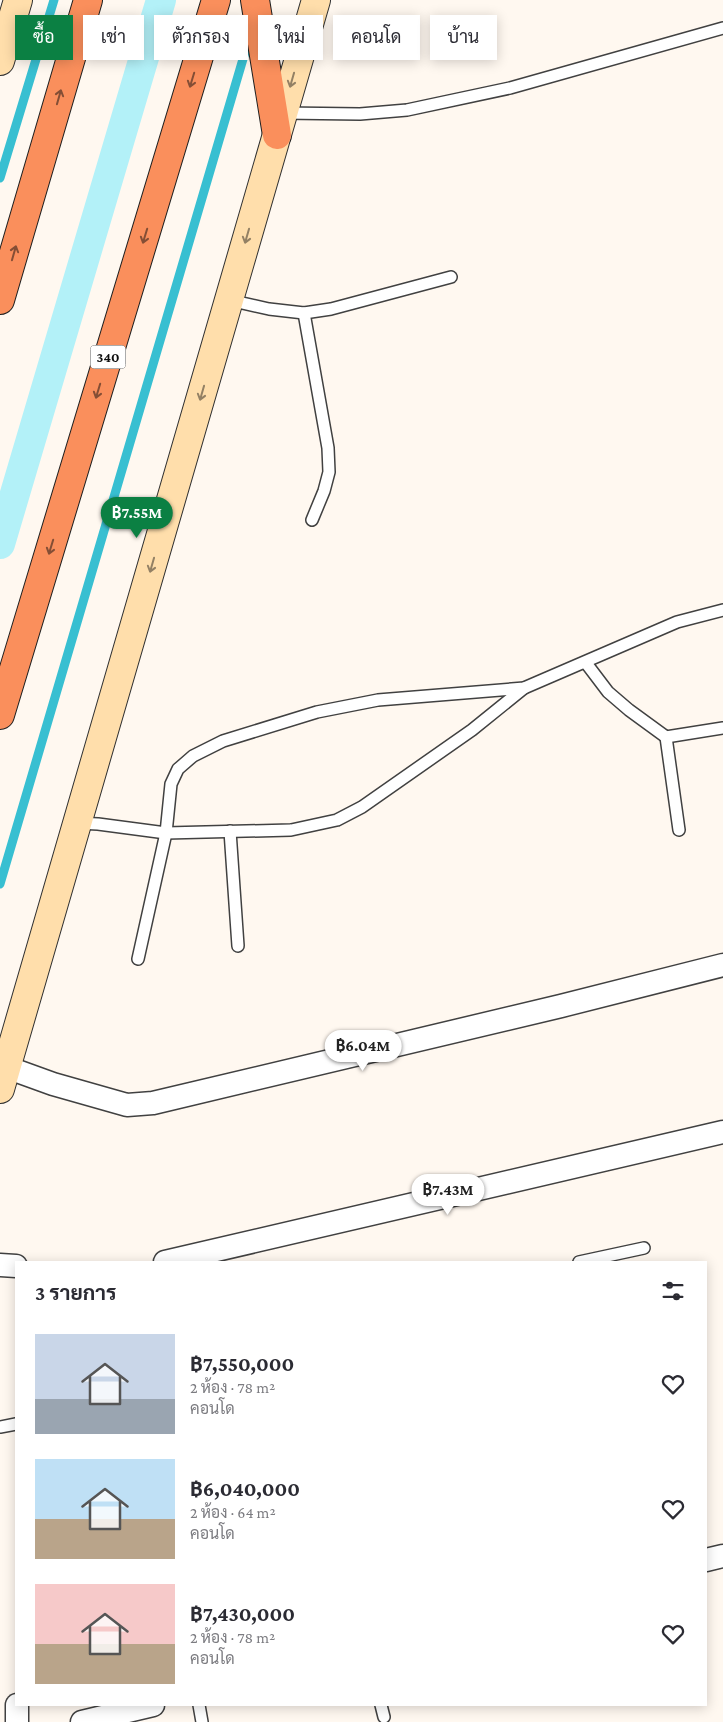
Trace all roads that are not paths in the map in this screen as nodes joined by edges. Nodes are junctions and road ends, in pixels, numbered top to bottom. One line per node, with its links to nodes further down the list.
1 (18, 0): 7 (main road)
2 (88, 0): 10 (highway, one-way to 2)
3 (216, 0): 17 (highway, 340, one-way to 17)
4 (255, 0): 8 (highway)
5 (316, 0): 8 (main road, one-way to 8)
6 (723, 28): 8 (lane)
7 (0, 61)
8 (280, 124): 11 (main road, one-way to 11)
9 (451, 277): 12 (lane)
10 (0, 300)
11 (229, 300): 12 (lane); 20 (main road, one-way to 20)
12 (304, 313): 13 (lane)
13 (312, 520)
14 (723, 610): 15 (lane)
15 (586, 663): 16 (lane); 19 (lane)
16 (524, 688): 22 (lane); 23 (lane)
17 (0, 715)
18 (723, 728): 19 (lane)
19 (666, 737): 21 (lane)
20 (77, 823): 23 (lane); 27 (main road)
21 (679, 830)
22 (230, 831): 23 (lane); 24 (lane)
23 (166, 833): 25 (lane)
24 (238, 946)
25 (138, 959)
26 (723, 966): 27 (street)
27 (3, 1078)
28 (723, 1132): 30 (street)
29 (644, 1248): 31 (lane)
30 (169, 1261)
31 (584, 1261)
32 (0, 1264): 33 (street)
33 (15, 1266)
34 (15, 1424): 35 (lane)
35 (0, 1427)
36 (723, 1556): 37 (street)
37 (707, 1560)
38 (17, 1706): 43 (street)
39 (149, 1706): 44 (street)
40 (199, 1706): 45 (lane)
41 (381, 1706): 42 (lane)
42 (384, 1717)
43 (17, 1722)
44 (82, 1722)
45 (202, 1722)

